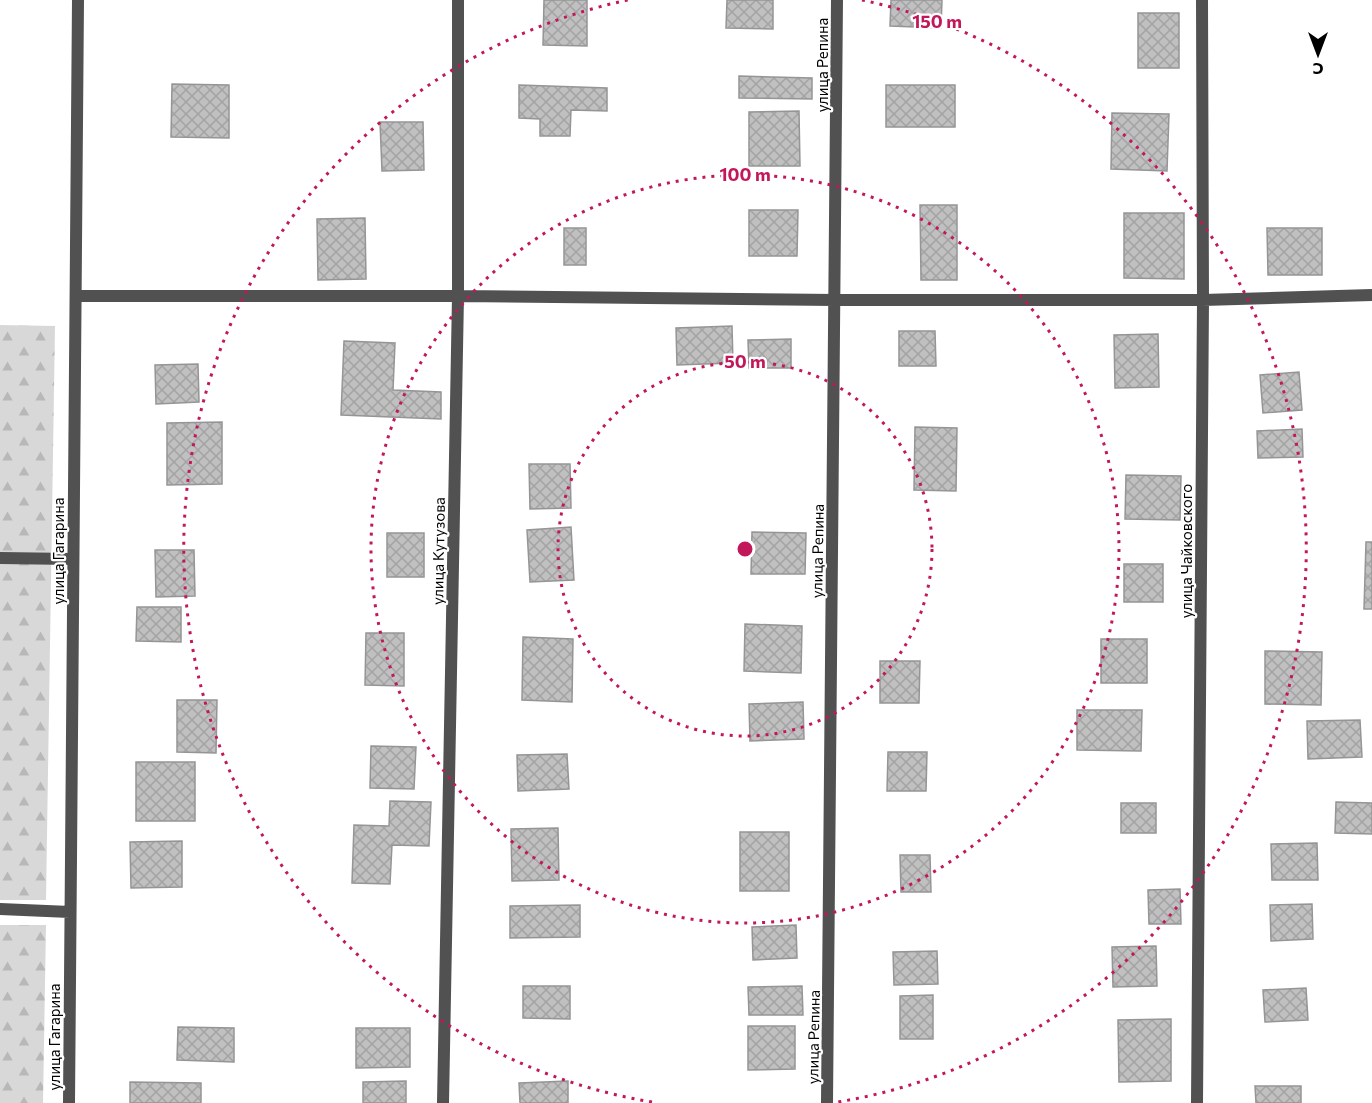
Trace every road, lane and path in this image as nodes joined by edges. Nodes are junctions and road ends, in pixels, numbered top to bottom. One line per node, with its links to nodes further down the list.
1 (78, 0): 6 (street, улица Гагарина)
2 (458, 0): 7 (street, улица Кутузова)
3 (837, 0): 8 (street, улица Репина)
4 (1202, 0): 9 (street, улица Чайковского)
5 (1372, 295): 9 (street)
6 (76, 296): 7 (street); 11 (street, улица Гагарина)
7 (458, 296): 8 (street); 15 (street, улица Кутузова)
8 (834, 300): 9 (street); 16 (street, улица Репина)
9 (1203, 300): 17 (street, улица Чайковского)
10 (0, 558): 11 (street)
11 (73, 559): 13 (street, улица Гагарина)
12 (0, 909): 13 (street)
13 (70, 912): 14 (street, улица Гагарина)
14 (69, 1103)
15 (443, 1103)
16 (827, 1103)
17 (1197, 1103)

